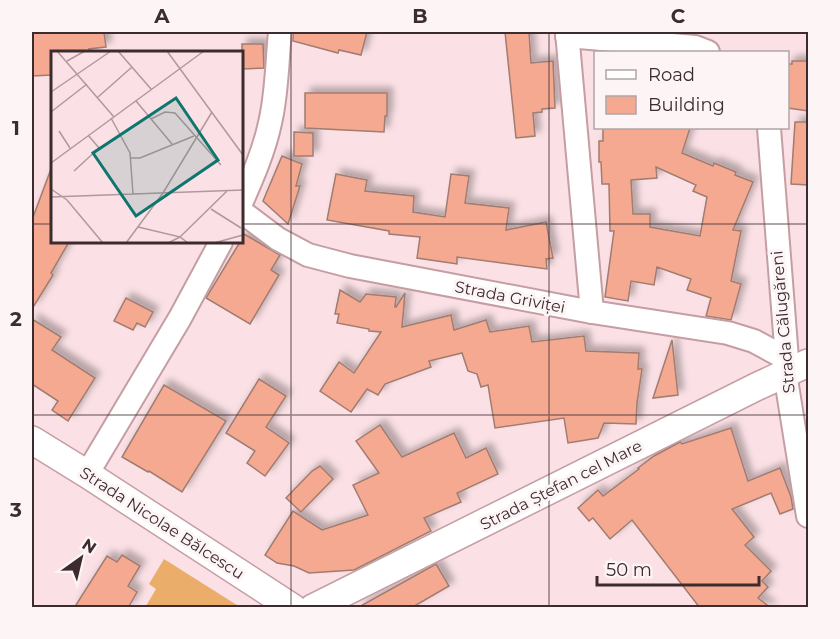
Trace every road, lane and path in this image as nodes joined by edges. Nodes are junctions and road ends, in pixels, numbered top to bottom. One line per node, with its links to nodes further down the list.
1 (280, 32): 5 (street)
2 (567, 34): 3 (street); 8 (street)
3 (706, 51)
4 (769, 129): 9 (street, Strada Călugăreni)
5 (243, 199)
6 (243, 213): 8 (street, Strada Griviței)
7 (220, 243): 11 (street)
8 (592, 312): 9 (street, Strada Griviței)
9 (793, 365): 12 (street, Strada Călugăreni); 14 (street, Strada Ștefan cel Mare)
10 (32, 440): 11 (street, Strada Nicolae Bălcescu)
11 (87, 474): 13 (street, Strada Nicolae Bălcescu)
12 (808, 516)
13 (292, 608)
14 (313, 608)

